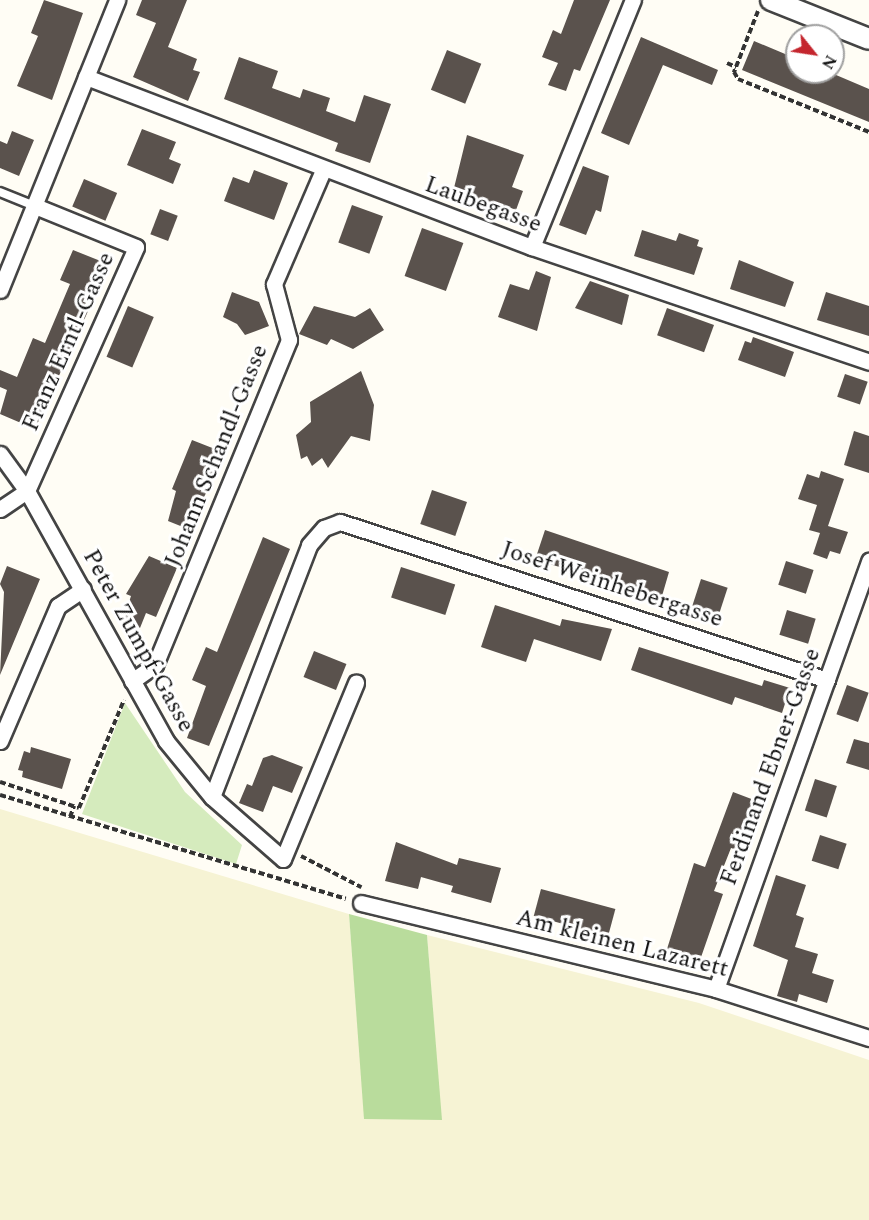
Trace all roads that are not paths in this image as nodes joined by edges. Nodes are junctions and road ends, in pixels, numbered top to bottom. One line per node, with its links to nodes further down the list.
1 (633, 0): 9 (street)
2 (771, 0): 4 (street)
3 (112, 1): 5 (street)
4 (869, 39)
5 (86, 77): 6 (street, Laubegasse); 8 (street)
6 (323, 170): 9 (street, Laubegasse); 18 (street, Johann Schandl-Gasse)
7 (0, 192): 8 (lane)
8 (35, 206): 10 (street); 13 (street, Franz Erntl-Gasse)
9 (532, 247): 11 (street, Laubegasse)
10 (0, 290)
11 (869, 362)
12 (0, 454): 13 (street, Peter Zumpf-Gasse)
13 (27, 492): 14 (street); 16 (street, Peter Zumpf-Gasse)
14 (0, 509)
15 (869, 561): 17 (street, Ferdinand Ebner-Gasse)
16 (83, 589): 18 (street, Peter Zumpf-Gasse); 20 (street)
17 (827, 680): 21 (street, Josef Weinhebergasse); 23 (street, Ferdinand Ebner-Gasse)
18 (132, 681): 21 (street, Peter Zumpf-Gasse)
19 (356, 683): 21 (street, Peter Zumpf-Gasse)
20 (0, 741)
21 (212, 797)
22 (364, 904): 23 (street, Am kleinen Lazarett)
23 (716, 989): 24 (street, Am kleinen Lazarett)
24 (869, 1038)

